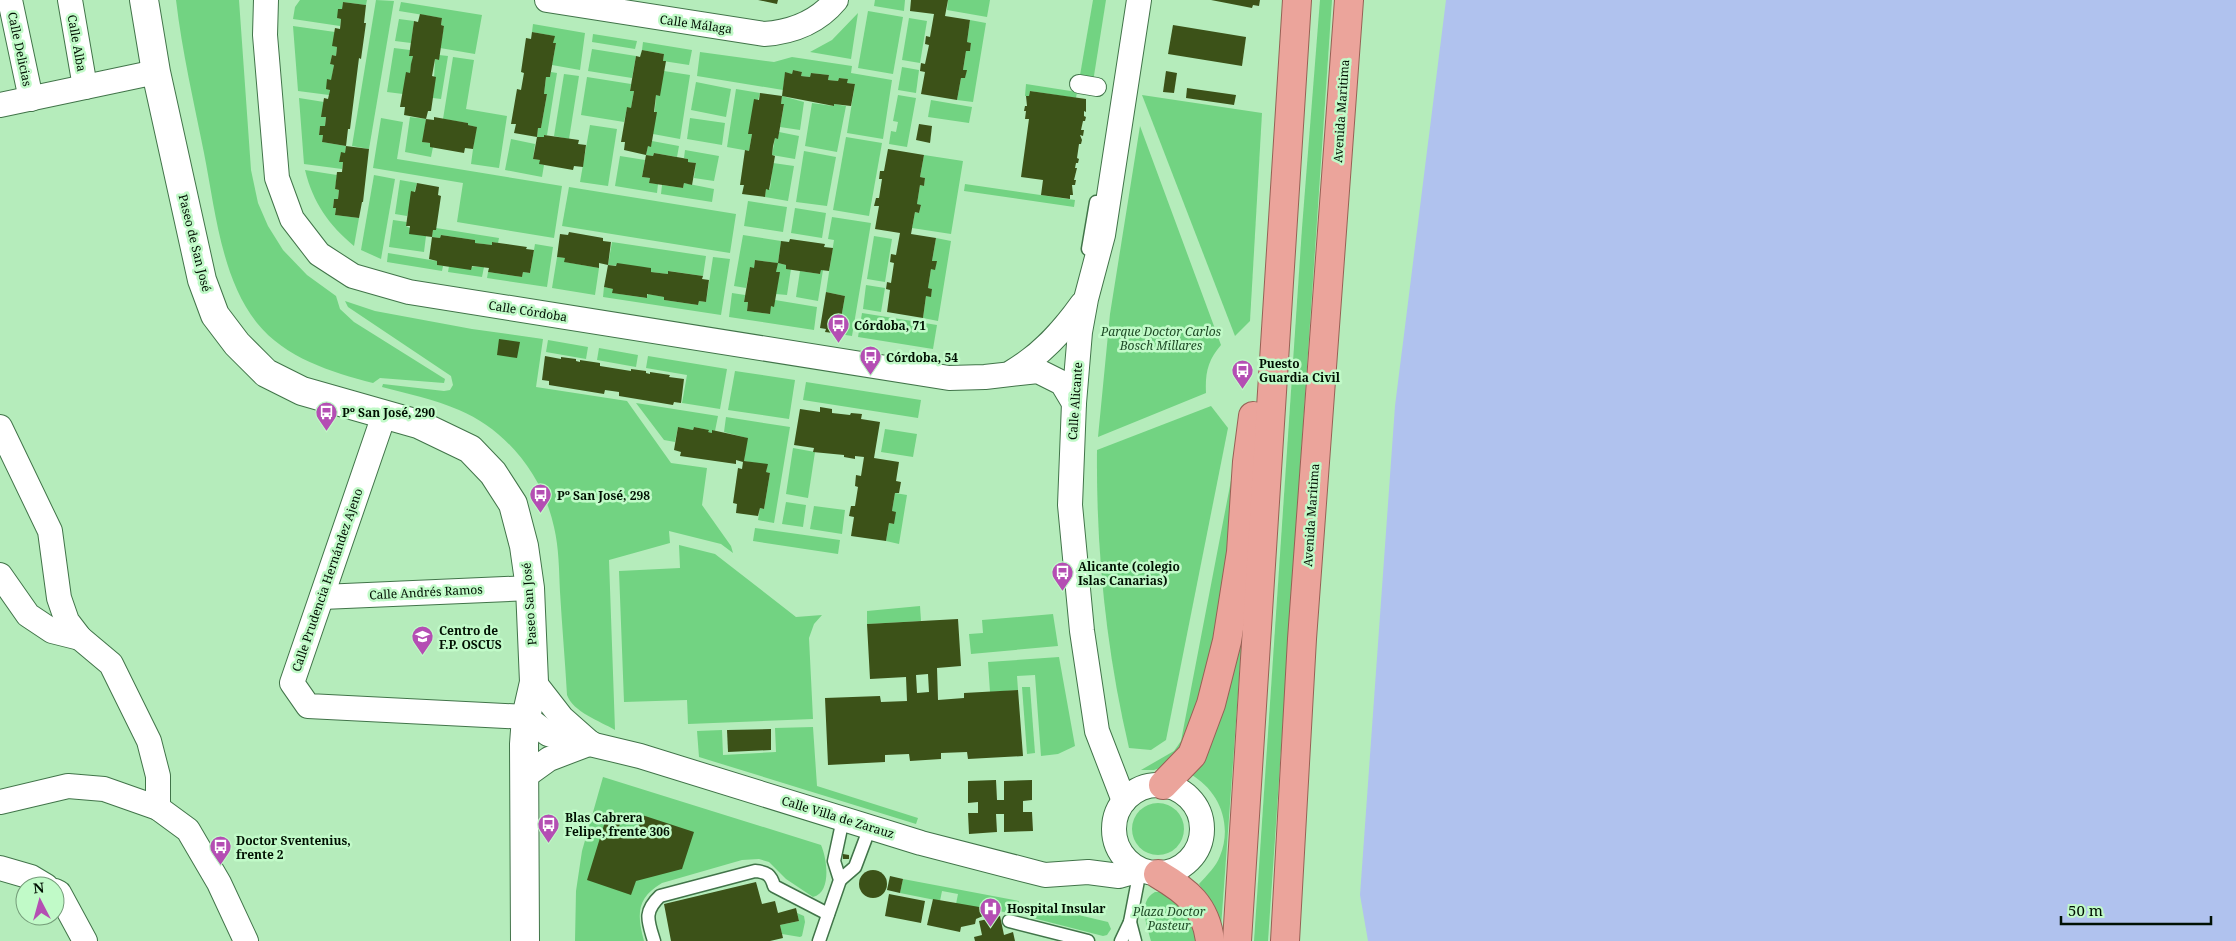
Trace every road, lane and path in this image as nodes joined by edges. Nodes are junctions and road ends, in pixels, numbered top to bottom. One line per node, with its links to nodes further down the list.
1 (10, 0): 15 (street, Calle Delicias)
2 (70, 0): 13 (street, Calle Alba)
3 (144, 0): 11 (street, Paseo de San José)
4 (266, 0): 20 (street, Calle Córdoba)
5 (547, 0): 6 (street, Calle Málaga)
6 (836, 0)
7 (1128, 0): 18 (lane)
8 (1139, 0): 18 (street, Calle Alicante)
9 (1297, 0): 17 (highway)
10 (1349, 0): 58 (highway, Avenida Maritima)
11 (156, 72): 13 (street); 22 (street, Paseo de San José)
12 (1079, 84): 14 (street)
13 (85, 87): 15 (street)
14 (1097, 87)
15 (31, 99): 16 (street)
16 (0, 105)
17 (1278, 292): 32 (highway); 57 (highway)
18 (1086, 299): 19 (street, Calle Alicante); 20 (street, Calle Córdoba)
19 (1073, 361): 20 (street, Calle Córdoba); 21 (street, Calle Alicante)
20 (1040, 362): 21 (street)
21 (1074, 403): 33 (street, Calle Alicante)
22 (384, 415): 25 (street, Paseo San José); 26 (street, Calle Prudencia Hernández Ajeno)
23 (0, 427): 27 (street)
24 (0, 575): 27 (street)
25 (530, 588): 26 (street, Calle Andrés Ramos); 28 (street, Paseo San José)
26 (322, 597): 29 (street, Calle Prudencia Hernández Ajeno)
27 (80, 638): 35 (street)
28 (534, 682): 29 (street, Paseo San José); 30 (street, Calle Villa de Zarauz)
29 (526, 717): 30 (street, Calle Villa de Zarauz); 31 (street, Paseo San José)
30 (591, 743): 31 (street); 36 (street, Calle Villa de Zarauz)
31 (524, 778): 50 (street, Paseo San José)
32 (1163, 785): 33 (street); 41 (street)
33 (1124, 801): 38 (street)
34 (0, 802): 35 (street)
35 (158, 808): 49 (street)
36 (843, 819): 37 (street, Calle Villa de Zarauz); 43 (lane)
37 (870, 827): 40 (street, Calle Villa de Zarauz); 43 (lane)
38 (1114, 829): 40 (street); 41 (street)
39 (0, 868): 42 (street)
40 (1088, 872): 41 (street, Calle Villa de Zarauz)
41 (1149, 872): 47 (lane); 56 (highway)
42 (28, 876)
43 (840, 880): 45 (lane)
44 (65, 904): 48 (street)
45 (828, 914): 51 (lane); 52 (lane)
46 (1009, 921): 53 (lane)
47 (1130, 922): 54 (lane); 55 (lane)
48 (85, 941)
49 (246, 941)
50 (526, 941)
51 (654, 941)
52 (818, 941)
53 (1088, 941)
54 (1121, 941)
55 (1135, 941)
56 (1210, 941)
57 (1237, 941)
58 (1285, 941)

